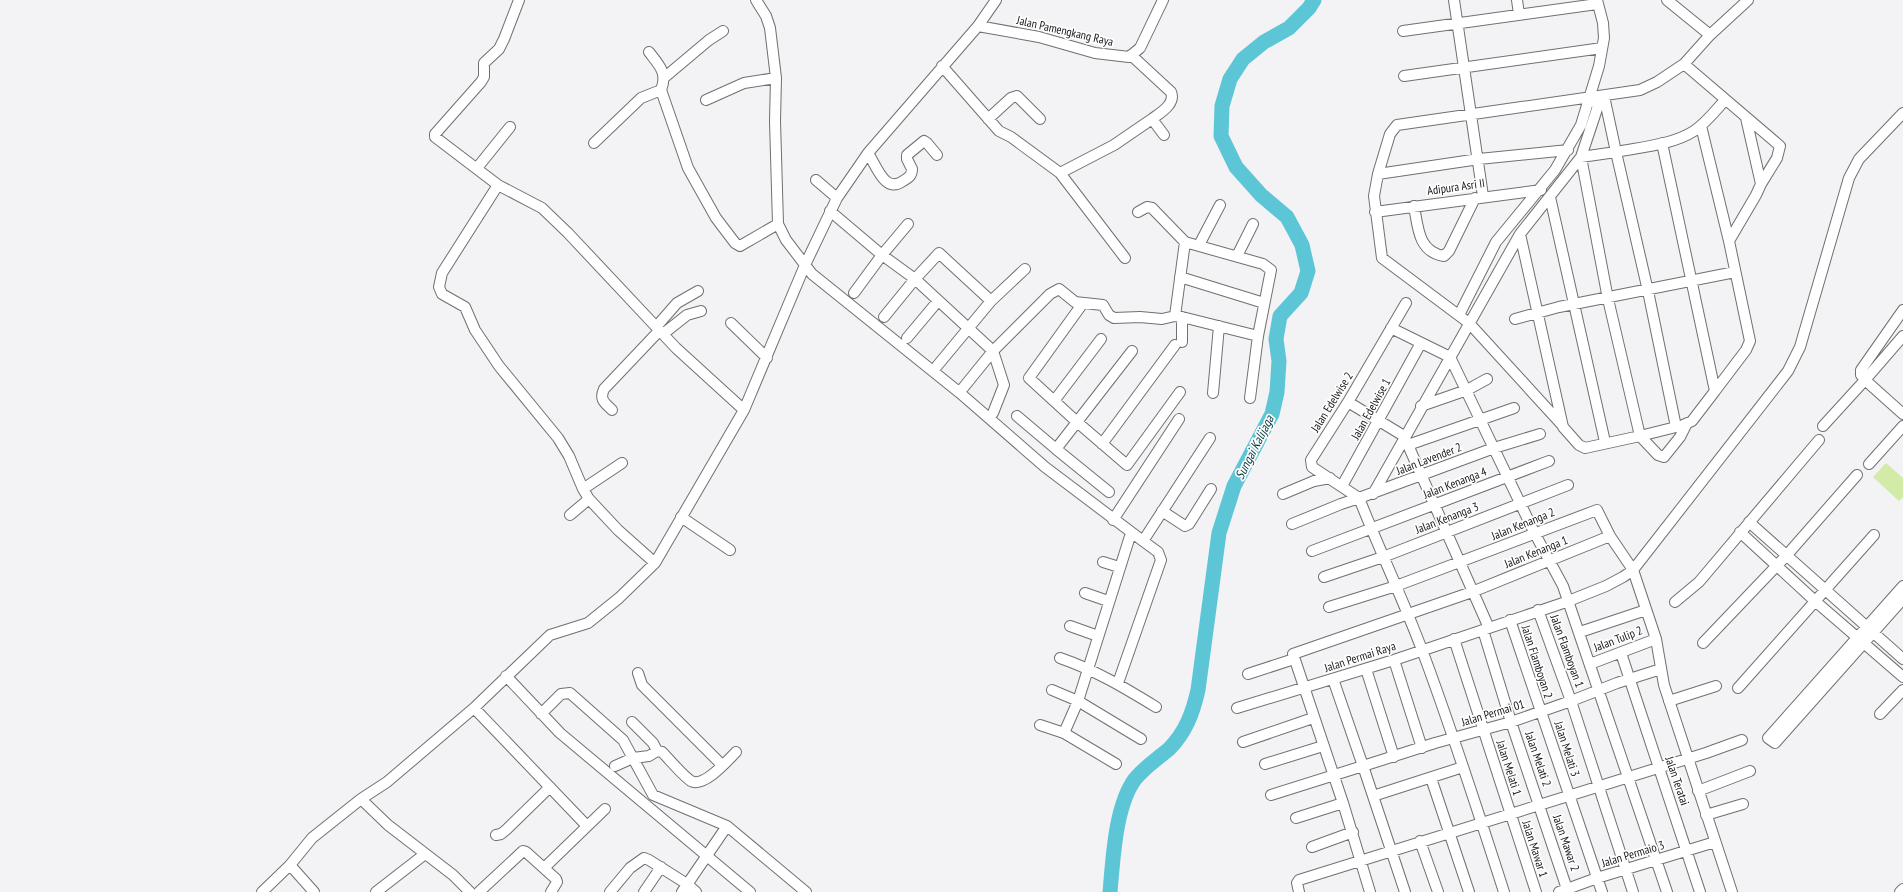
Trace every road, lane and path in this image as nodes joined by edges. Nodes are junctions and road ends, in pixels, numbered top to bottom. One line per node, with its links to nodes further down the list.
1 (520, 0): 46 (street)
2 (756, 0): 24 (street)
3 (996, 0): 12 (street)
4 (1163, 0): 18 (street)
5 (1454, 0): 11 (street)
6 (1517, 0): 10 (street)
7 (1667, 0): 15 (street)
8 (1748, 0): 15 (street)
9 (1597, 2): 10 (street); 16 (street)
10 (1520, 14): 11 (street)
11 (1458, 22): 14 (street); 21 (street)
12 (978, 26): 18 (street, Jalan Pamengkang Raya); 20 (street)
13 (723, 31): 23 (street)
14 (1402, 31)
15 (1710, 35): 19 (street)
16 (1602, 48): 21 (street); 26 (street)
17 (649, 52): 23 (street)
18 (1131, 55): 31 (street)
19 (1684, 64): 26 (street); 28 (street)
20 (942, 66): 33 (street); 42 (street)
21 (1465, 68): 22 (street); 29 (street)
22 (1404, 76)
23 (665, 77): 25 (street)
24 (776, 78): 27 (street); 61 (street)
25 (661, 90): 38 (street); 61 (street)
26 (1597, 97): 29 (street); 40 (street); 41 (street); 44 (street)
27 (706, 100)
28 (1725, 100): 32 (street); 35 (street)
29 (1472, 113): 45 (street); 48 (street)
30 (1903, 113): 187 (street)
31 (1152, 118): 37 (street); 47 (street)
32 (1746, 118): 50 (street); 50 (street)
33 (988, 119): 34 (street); 47 (street)
34 (1040, 119)
35 (1701, 126): 39 (street); 65 (street)
36 (510, 127): 46 (street)
37 (1164, 135)
38 (594, 143)
39 (1662, 143): 41 (street); 76 (street)
40 (1568, 150): 45 (street); 52 (street)
41 (1616, 152): 44 (street); 78 (street)
42 (868, 153): 43 (street); 55 (street)
43 (937, 155)
44 (1581, 157): 54 (street); 80 (street)
45 (1479, 159): 48 (street); 53 (street)
46 (477, 168): 51 (street)
47 (1060, 173): 70 (street)
48 (1378, 174): 60 (street)
49 (816, 180): 55 (street)
50 (1761, 184): 65 (street)
51 (498, 185): 99 (street); 154 (street)
52 (1541, 190): 53 (street, Adipura Asri II); 90 (street)
53 (1479, 197): 57 (street, Adipura Asri II); 57 (street)
54 (1550, 197): 64 (street); 86 (street)
55 (837, 198): 58 (street)
56 (1220, 205): 67 (street)
57 (1414, 206): 60 (street, Adipura Asri II)
58 (830, 211): 68 (street); 71 (street)
59 (1138, 212): 66 (street)
60 (1375, 212): 90 (street)
61 (778, 224): 71 (street)
62 (908, 224): 68 (street)
63 (1253, 224): 69 (street)
64 (1520, 234): 88 (street); 95 (street)
65 (1729, 241): 73 (street)
66 (1185, 242): 67 (street); 74 (street)
67 (1199, 245): 69 (street)
68 (882, 255): 75 (street); 79 (street)
69 (1237, 256): 84 (street)
70 (1125, 258)
71 (805, 265): 108 (street); 166 (street)
72 (1025, 269): 82 (street)
73 (1735, 272): 76 (street); 114 (street)
74 (1180, 277): 84 (street); 91 (street)
75 (914, 279): 81 (street); 82 (street); 92 (street)
76 (1692, 281): 78 (street); 114 (street)
77 (698, 291): 99 (street)
78 (1648, 291): 80 (street); 135 (street)
79 (854, 293)
80 (1608, 298): 86 (street); 137 (street)
81 (938, 301): 97 (street); 102 (street)
82 (992, 301): 97 (street)
83 (1083, 303): 91 (street); 105 (street); 118 (street)
84 (1264, 303): 100 (street)
85 (1406, 303): 98 (street, Jalan Edelwise 2)
86 (1574, 305): 88 (street); 141 (street)
87 (701, 311): 99 (street)
88 (1537, 312): 93 (street); 134 (street)
89 (1902, 313): 111 (street)
90 (1459, 315): 95 (street)
91 (1179, 316): 96 (street); 142 (street)
92 (884, 317)
93 (1515, 319)
94 (731, 323): 108 (street)
95 (1469, 323): 107 (street); 134 (street)
96 (1219, 326): 100 (street); 116 (street)
97 (969, 327): 105 (street); 109 (street)
98 (1391, 328): 104 (street); 119 (street, Jalan Edelwise 2)
99 (659, 331): 122 (street); 123 (street)
100 (1258, 336): 117 (street)
101 (1903, 336): 111 (street)
102 (907, 338)
103 (1102, 339): 118 (street)
104 (1421, 343): 107 (street); 129 (street, Jalan Edelwise 1)
105 (993, 351): 112 (street); 124 (street)
106 (1132, 351): 130 (street)
107 (1450, 357): 113 (street); 120 (street)
108 (767, 358): 123 (street)
109 (937, 366)
110 (1487, 379): 113 (street)
111 (1865, 380): 125 (street); 132 (street)
112 (963, 388)
113 (1466, 390): 120 (street); 128 (street)
114 (1715, 391): 131 (street)
115 (1180, 392): 142 (street)
116 (1213, 393)
117 (1250, 398)
118 (1054, 401): 130 (street)
119 (1348, 402): 129 (street); 151 (street, Jalan Edelwise 2)
120 (1421, 406): 140 (street)
121 (1514, 408): 128 (street)
122 (612, 410)
123 (744, 410): 165 (street)
124 (993, 413)
125 (1903, 414)
126 (1017, 416): 144 (street)
127 (1179, 419): 166 (street)
128 (1481, 419): 140 (street); 143 (street)
129 (1380, 420): 140 (street); 153 (street, Jalan Edelwise 1)
130 (1076, 422): 142 (street); 144 (street)
131 (1686, 425): 135 (street); 137 (street)
132 (1823, 426)
133 (1903, 426): 147 (street)
134 (1563, 427): 141 (street)
135 (1676, 427): 137 (street)
136 (1540, 434): 143 (street, Jalan Lavender 2)
137 (1640, 436): 141 (street)
138 (1210, 438): 163 (street)
139 (1819, 440): 167 (street)
140 (1406, 441): 148 (street, Jalan Melati 2); 158 (street)
141 (1605, 442)
142 (1102, 444)
143 (1494, 448): 148 (street, Jalan Lavender 2); 150 (street)
144 (1056, 449): 156 (street)
145 (1549, 460): 150 (street, Jalan Kenanga 4)
146 (622, 463): 154 (street)
147 (1869, 464)
148 (1422, 475): 158 (street, Jalan Lavender 2); 161 (street, Jalan Melati 2)
149 (1857, 475): 179 (street)
150 (1508, 476): 161 (street, Jalan Kenanga 4); 162 (street)
151 (1330, 478): 153 (street, Jalan Edelwise 2); 157 (street)
152 (1568, 485): 162 (street, Jalan Kenanga 3)
153 (1342, 486): 159 (street, Jalan Edelwise 2)
154 (583, 489): 160 (street)
155 (1211, 489): 163 (street)
156 (1109, 492)
157 (1284, 494)
158 (1372, 494): 159 (street, Jalan Lavender 2)
159 (1359, 498): 168 (street, Jalan Lavender 2); 169 (street)
160 (589, 499): 164 (street); 184 (street)
161 (1436, 504): 169 (street, Jalan Kenanga 4); 170 (street, Jalan Melati 2)
162 (1521, 504): 170 (street, Jalan Kenanga 3); 171 (street)
163 (1162, 511): 176 (street)
164 (570, 515)
165 (681, 517): 177 (street); 184 (street)
166 (1114, 520): 173 (street)
167 (1749, 522): 172 (street); 179 (street)
168 (1292, 524)
169 (1370, 528): 178 (street, Jalan Kenanga 4); 180 (street)
170 (1447, 532): 180 (street, Jalan Kenanga 3); 183 (street, Jalan Melati 2)
171 (1534, 532): 175 (street, Jalan Kenanga 2); 181 (street); 183 (street, Jalan Kenanga 2)
172 (1740, 532): 185 (street); 198 (street)
173 (1131, 533): 176 (street); 186 (street)
174 (1874, 535): 191 (street)
175 (1610, 536): 181 (street, Jalan Kenanga 1); 187 (street)
176 (1143, 541): 229 (street)
177 (730, 550)
178 (1312, 550)
179 (1786, 556): 185 (street); 191 (street)
180 (1384, 557): 188 (street, Jalan Kenanga 3); 189 (street)
181 (1550, 561): 192 (street, Jalan Kenanga 1); 195 (street)
182 (1103, 562): 186 (street)
183 (1458, 562): 189 (street, Jalan Kenanga 2); 192 (street, Jalan Melati 2)
184 (655, 563): 225 (street)
185 (1776, 566): 197 (street); 212 (street)
186 (1119, 567): 196 (street)
187 (1633, 570): 195 (street, Jalan Permai Raya); 201 (street)
188 (1324, 578)
189 (1396, 586): 199 (street, Jalan Kenanga 2); 202 (street)
190 (1903, 586): 206 (street)
191 (1824, 591): 197 (street); 206 (street)
192 (1472, 592): 202 (street, Jalan Kenanga 1); 205 (street, Jalan Melati 2)
193 (1085, 593): 196 (street)
194 (1903, 599): 206 (street)
195 (1569, 600): 200 (street, Jalan Permai Raya); 207 (street)
196 (1108, 601): 208 (street)
197 (1815, 601): 211 (street); 232 (street)
198 (1675, 602)
199 (1329, 607)
200 (1538, 610): 203 (street, Jalan Permai Raya); 237 (street, Jalan Flamboyan 1)
201 (1646, 610): 207 (street); 210 (street)
202 (1408, 615): 213 (street); 217 (street, Jalan Kenanga 1)
203 (1510, 620): 205 (street, Jalan Permai Raya); 242 (street, Jalan Flamboyan 2)
204 (1070, 626): 208 (street)
205 (1486, 629): 209 (street, Jalan Permai Raya); 247 (street, Jalan Melati 2)
206 (1869, 630): 211 (street); 216 (street)
207 (1580, 632): 219 (street)
208 (1098, 636): 220 (street)
209 (1454, 639): 213 (street, Jalan Permai Raya); 249 (street, Jalan Melati 1)
210 (1656, 639): 214 (street, Jalan Tulip 2); 222 (street)
211 (1861, 639): 211 (street); 226 (street)
212 (1703, 643)
213 (1422, 650): 218 (street, Jalan Permai Raya); 252 (street)
214 (1621, 652): 219 (street, Jalan Tulip 2); 228 (street, Jalan Teratai)
215 (1060, 658): 220 (street)
216 (1903, 658)
217 (1294, 659): 224 (street); 231 (street)
218 (1394, 660): 221 (street, Jalan Permai Raya); 257 (street)
219 (1590, 664): 235 (street)
220 (1088, 668): 229 (street); 236 (street)
221 (1366, 669): 227 (street, Jalan Permai Raya); 260 (street)
222 (1661, 669): 228 (street, Jalan Permai 01); 238 (street)
223 (638, 673): 265 (street)
224 (1248, 674)
225 (506, 676): 240 (street); 243 (street)
226 (1903, 677)
227 (1333, 679): 231 (street, Jalan Permai Raya); 266 (street)
228 (1628, 679): 235 (street, Jalan Permai 01); 268 (street, Jalan Teratai)
229 (1118, 683): 239 (street)
230 (1716, 686): 238 (street)
231 (1305, 688): 241 (street, Jalan Permai Raya); 245 (street)
232 (1738, 688)
233 (1052, 690): 236 (street)
234 (1903, 690): 244 (street)
235 (1598, 691): 237 (street, Jalan Permai 01); 272 (street)
236 (1078, 701): 250 (street); 251 (street)
237 (1571, 701): 242 (street, Jalan Permai 01); 274 (street, Jalan Flamboyan 1)
238 (1669, 701): 262 (street)
239 (1156, 707)
240 (474, 708): 275 (street); 281 (street)
241 (1237, 708)
242 (1540, 712): 247 (street, Jalan Permai 01); 280 (street, Jalan Melati 3)
243 (541, 714): 256 (street); 269 (street)
244 (1880, 714)
245 (1313, 718): 254 (street); 255 (street)
246 (632, 722): 258 (street)
247 (1511, 722): 249 (street, Jalan Permai 01); 285 (street, Jalan Melati 2)
248 (1040, 725): 250 (street)
249 (1483, 730): 252 (street, Jalan Permai 01); 287 (street, Jalan Melati 1)
250 (1064, 733): 263 (street)
251 (1141, 739)
252 (1454, 739): 257 (street, Jalan Permai 01); 267 (street)
253 (1742, 740): 262 (street)
254 (1243, 742)
255 (1323, 746): 264 (street); 271 (street)
256 (628, 748): 261 (street); 269 (street)
257 (1422, 748): 260 (street, Jalan Permai 01)
258 (657, 752): 261 (street); 265 (street)
259 (736, 752): 265 (street)
260 (1394, 757): 266 (street, Jalan Permai 01)
261 (633, 758): 269 (street); 277 (street)
262 (1688, 759): 268 (street); 276 (street)
263 (1116, 764)
264 (1265, 764)
265 (722, 765)
266 (1363, 766): 271 (street, Jalan Permai 01); 279 (street)
267 (1463, 767): 273 (street); 290 (street)
268 (1658, 767): 272 (street); 300 (street, Jalan Teratai)
269 (612, 770): 284 (street)
270 (1750, 771): 276 (street)
271 (1334, 776): 278 (street, Jalan Permai 01); 282 (street)
272 (1629, 776): 274 (street); 303 (street)
273 (1431, 778): 279 (street); 294 (street)
274 (1599, 786): 280 (street); 308 (street, Jalan Flamboyan 1)
275 (550, 788): 291 (street); 295 (street)
276 (1698, 791): 288 (street)
277 (653, 794): 284 (street); 292 (street)
278 (1271, 795)
279 (1373, 796): 299 (street)
280 (1568, 796): 285 (street); 309 (street, Jalan Melati 3)
281 (361, 799): 301 (street); 305 (street)
282 (1343, 803): 289 (street); 293 (street)
283 (1743, 804): 288 (street)
284 (646, 805): 302 (street)
285 (1539, 805): 287 (street); 313 (street, Jalan Mawar 2)
286 (606, 809): 291 (street)
287 (1510, 814): 290 (street); 330 (street, Jalan Mawar 1)
288 (1706, 815): 297 (street)
289 (1296, 818)
290 (1482, 823): 294 (street); 329 (street)
291 (587, 826): 307 (street)
292 (727, 826): 302 (street); 324 (street)
293 (1352, 832): 298 (street); 304 (street)
294 (1449, 833): 296 (street); 328 (street)
295 (496, 835)
296 (1420, 841): 299 (street); 327 (street)
297 (1715, 842): 300 (street, Jalan Permaio 3); 335 (street)
298 (1312, 847)
299 (1391, 851): 304 (street); 326 (street)
300 (1687, 851): 303 (street, Jalan Permaio 3); 334 (street, Jalan Teratai)
301 (425, 854): 316 (street); 317 (street)
302 (707, 856): 310 (street); 323 (street)
303 (1657, 859): 308 (street, Jalan Permaio 3); 333 (street)
304 (1361, 861): 312 (street); 325 (street)
305 (290, 865): 314 (street); 315 (street)
306 (660, 867): 310 (street); 320 (street); 321 (street)
307 (544, 868): 318 (street); 319 (street)
308 (1625, 869): 309 (street, Jalan Permaio 3); 332 (street, Jalan Flamboyan 1)
309 (1597, 878): 313 (street, Jalan Permaio 3); 331 (street, Jalan Melati 3)
310 (684, 888): 322 (street)
311 (1903, 889): 336 (street)
312 (1367, 891)
313 (1565, 891)
314 (262, 892)
315 (314, 892)
316 (376, 892)
317 (470, 892)
318 (479, 892)
319 (550, 892)
320 (610, 892)
321 (644, 892)
322 (696, 892)
323 (750, 892)
324 (806, 892)
325 (1299, 892)
326 (1405, 892)
327 (1438, 892)
328 (1470, 892)
329 (1504, 892)
330 (1536, 892)
331 (1602, 892)
332 (1633, 892)
333 (1668, 892)
334 (1700, 892)
335 (1732, 892)
336 (1900, 892)

